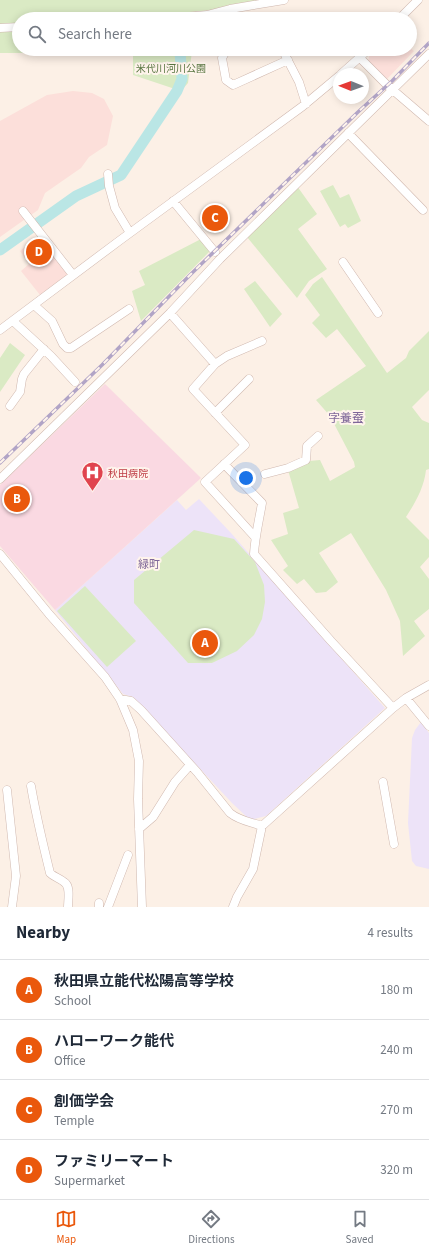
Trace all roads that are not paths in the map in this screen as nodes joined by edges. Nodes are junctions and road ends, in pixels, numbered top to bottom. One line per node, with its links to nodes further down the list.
1 (284, 0): 3 (street)
2 (418, 0): 4 (street)
3 (218, 12)
4 (406, 12)
5 (12, 27): 6 (street)
6 (0, 28)
7 (429, 54): 14 (street)
8 (223, 56): 11 (street)
9 (286, 56): 11 (street)
10 (360, 58): 12 (street); 14 (street)
11 (288, 60): 15 (street)
12 (348, 68)
13 (333, 81): 15 (street)
14 (392, 89): 16 (street); 17 (street)
15 (306, 104): 19 (street)
16 (429, 121)
17 (348, 133): 20 (street); 28 (street)
18 (108, 174): 22 (street)
19 (173, 201): 22 (street); 23 (street)
20 (423, 210)
21 (24, 211): 25 (street)
22 (130, 233): 25 (street)
23 (214, 252)
24 (343, 262): 29 (street)
25 (73, 275): 26 (street)
26 (34, 305): 27 (street); 30 (street)
27 (129, 309)
28 (170, 313): 34 (street); 42 (street)
29 (378, 313)
30 (12, 321): 31 (street); 33 (street)
31 (0, 330)
32 (262, 341): 34 (street)
33 (44, 349): 36 (street); 37 (street)
34 (215, 364): 38 (street)
35 (248, 379): 38 (street)
36 (75, 382)
37 (10, 406)
38 (215, 413): 40 (street)
39 (318, 436): 41 (street)
40 (224, 464): 43 (street); 43 (street)
41 (265, 474)
42 (0, 479)
43 (255, 537): 48 (street)
44 (0, 554): 47 (street)
45 (429, 684): 46 (street)
46 (406, 698): 48 (street); 49 (street)
47 (120, 699): 50 (street); 55 (street)
48 (393, 708): 54 (street)
49 (429, 726)
50 (190, 765): 54 (street); 55 (street)
51 (383, 782): 56 (street)
52 (31, 786): 59 (street)
53 (7, 790): 58 (street)
54 (262, 826): 62 (street)
55 (139, 829): 61 (street)
56 (394, 844)
57 (128, 855): 60 (street)
58 (12, 907)
59 (68, 907)
60 (108, 907)
61 (142, 907)
62 (233, 907)

